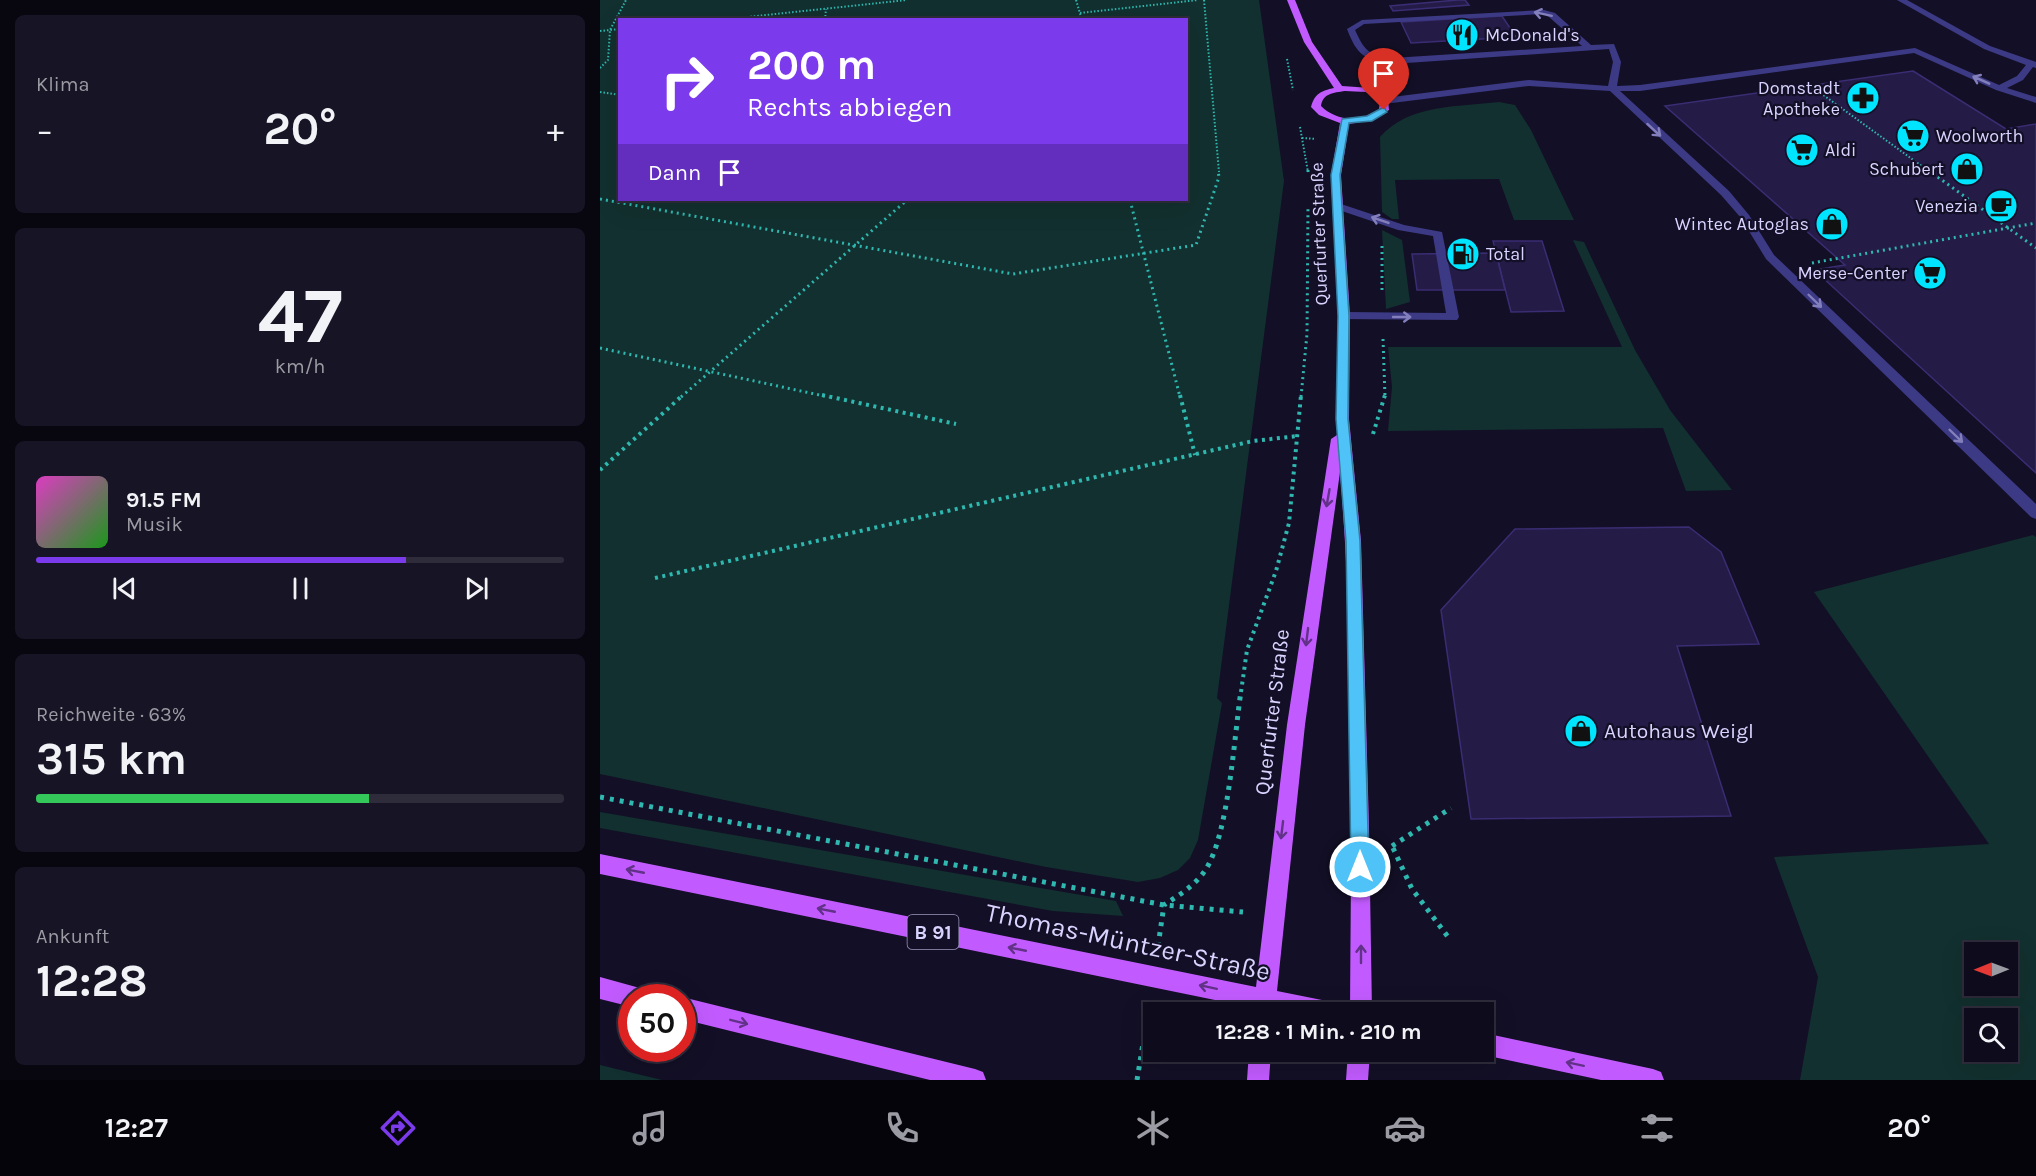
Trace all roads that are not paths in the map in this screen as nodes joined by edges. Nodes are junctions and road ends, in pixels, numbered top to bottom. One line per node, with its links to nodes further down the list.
1 (1291, 0): 6 (main road)
2 (1901, 0): 4 (street)
3 (1589, 48): 3 (street, one-way to 3); 7 (street)
4 (2034, 64): 5 (street)
5 (1999, 88): 7 (street, one-way to 7); 9 (street)
6 (1339, 89): 8 (main road); 10 (main road)
7 (1612, 89): 8 (street); 14 (street, one-way to 14)
8 (1384, 100): 10 (main road)
9 (2036, 100)
10 (1345, 121): 11 (main road, Querfurter Straße)
11 (1337, 206): 12 (main road, Querfurter Straße); 12 (street, one-way to 11)
12 (1344, 316): 13 (main road, Querfurter Straße)
13 (1342, 419): 19 (main road, Querfurter Straße, one-way to 19); 20 (main road, Querfurter Straße, one-way to 13)
14 (2036, 513)
15 (600, 864): 18 (main road, Thomas-Müntzer-Straße / B 91, one-way to 15)
16 (600, 988): 17 (main road)
17 (618, 993)
18 (1246, 1002)
19 (1265, 1002)
20 (1361, 1002)
21 (696, 1011): 25 (main road, one-way to 25)
22 (1494, 1046): 28 (main road, one-way to 22)
23 (1259, 1062): 26 (main road)
24 (1358, 1062): 27 (main road)
25 (975, 1080)
26 (1258, 1080)
27 (1357, 1080)
28 (1653, 1080)

